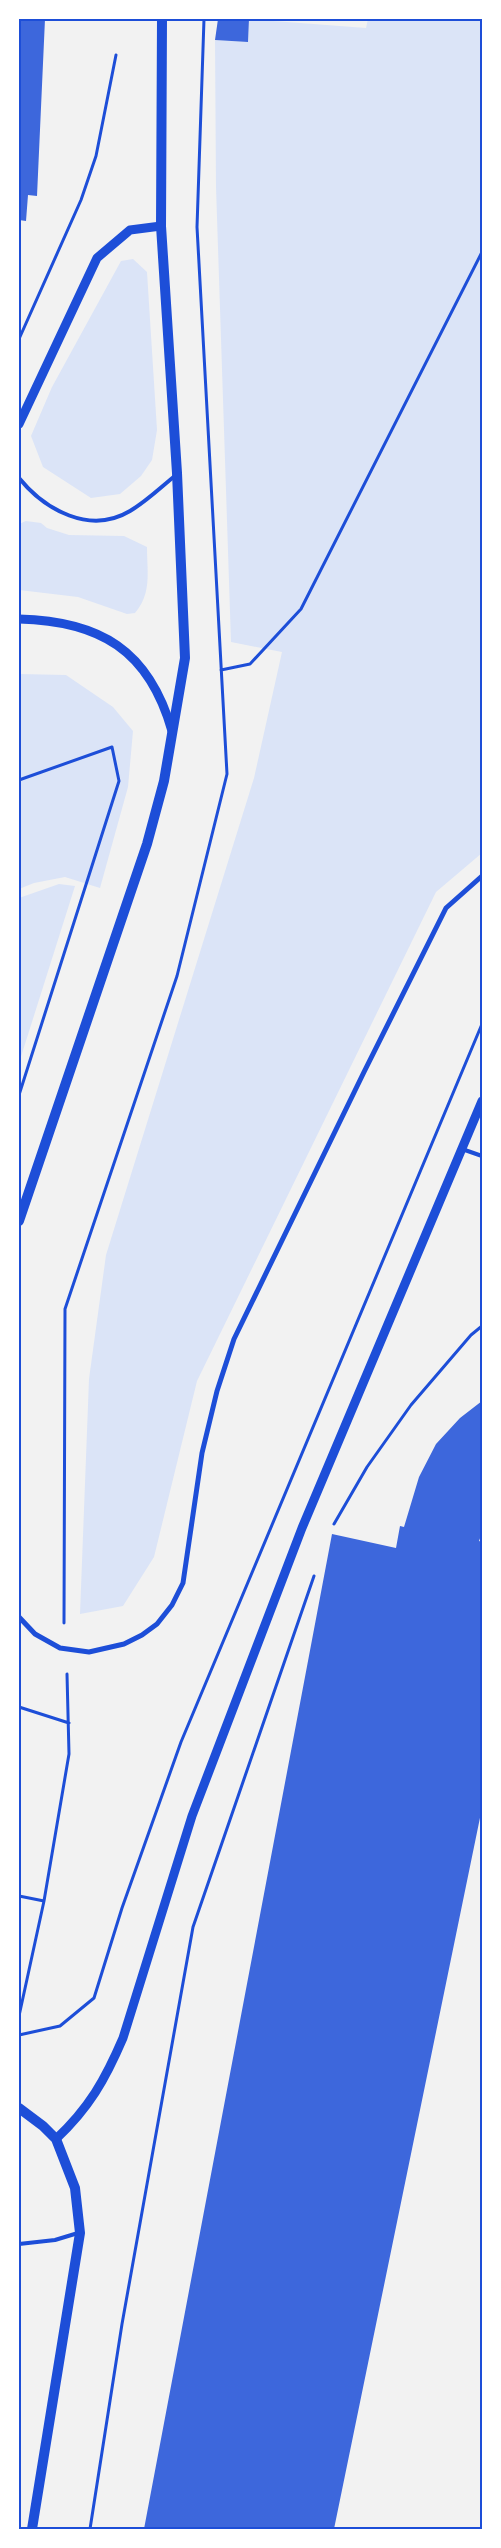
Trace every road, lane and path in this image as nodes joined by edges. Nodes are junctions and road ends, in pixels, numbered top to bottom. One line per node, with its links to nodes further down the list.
1 (162, 19): 4 (main road)
2 (204, 19): 11 (path)
3 (116, 55): 6 (path)
4 (161, 226): 7 (street); 8 (main road)
5 (482, 252): 11 (path)
6 (19, 339)
7 (19, 424)
8 (178, 473): 9 (lane); 12 (main road)
9 (19, 478)
10 (19, 619): 12 (street)
11 (221, 670): 24 (path)
12 (173, 734): 19 (main road)
13 (19, 780): 15 (path)
14 (482, 876): 23 (street)
15 (19, 1095)
16 (482, 1101): 17 (street)
17 (462, 1149): 18 (lane); 32 (street)
18 (482, 1156)
19 (19, 1221)
20 (482, 1326): 21 (path)
21 (333, 1526)
22 (316, 1572): 36 (path)
23 (19, 1617)
24 (64, 1625)
25 (66, 1664): 27 (path)
26 (19, 1708): 27 (path)
27 (69, 1723): 29 (path)
28 (19, 1896): 29 (path)
29 (44, 1901): 30 (path)
30 (19, 2016)
31 (19, 2108): 32 (main road)
32 (56, 2138): 33 (main road)
33 (80, 2233): 34 (lane); 35 (main road)
34 (19, 2244)
35 (32, 2529)
36 (90, 2529)

